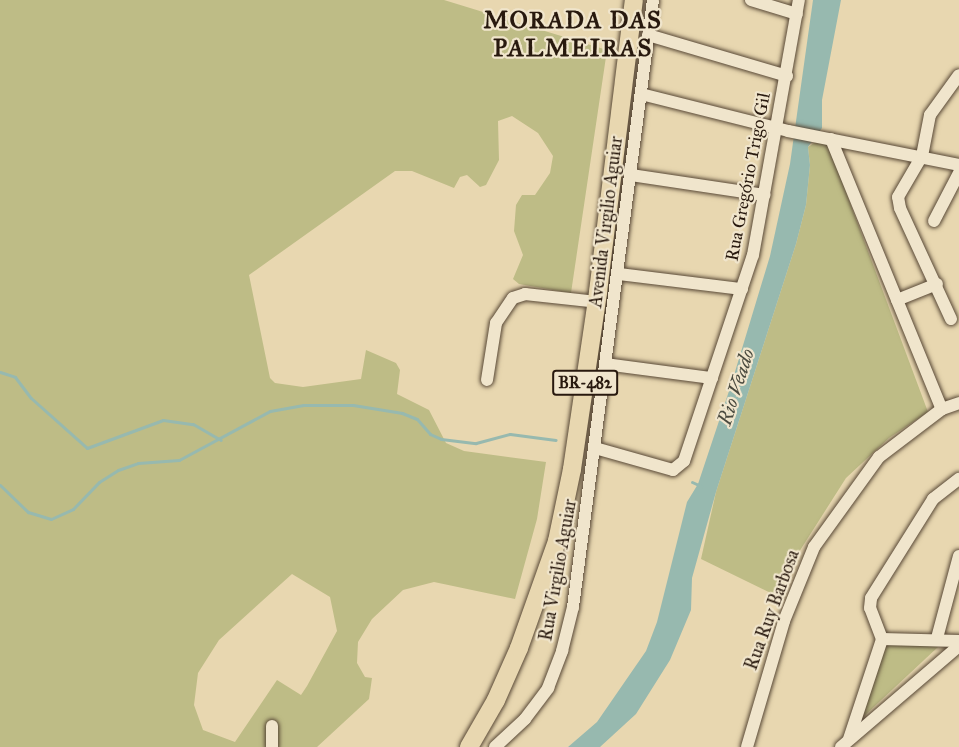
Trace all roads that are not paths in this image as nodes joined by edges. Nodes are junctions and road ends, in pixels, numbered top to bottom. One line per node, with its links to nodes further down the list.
1 (634, 0): 22 (highway, BR-482)
2 (653, 0): 6 (street, Avenida Virgilio Aguiar)
3 (751, 0): 5 (street)
4 (799, 0): 5 (street, Rua Gregório Trigo Gil)
5 (797, 14): 7 (street, Rua Gregório Trigo Gil)
6 (648, 35): 7 (street); 9 (street, Avenida Virgilio Aguiar)
7 (787, 75): 10 (street, Rua Gregório Trigo Gil)
8 (959, 75): 12 (street)
9 (641, 94): 10 (street); 15 (street, Avenida Virgilio Aguiar)
10 (782, 129): 11 (street); 16 (street, Rua Gregório Trigo Gil)
11 (830, 139): 12 (street); 21 (street)
12 (922, 156): 13 (street); 19 (street)
13 (959, 165)
14 (959, 173): 17 (street)
15 (631, 175): 16 (street); 18 (street, Avenida Virgilio Aguiar)
16 (765, 195): 20 (street, Rua Gregório Trigo Gil)
17 (934, 220)
18 (619, 274): 20 (street); 24 (street, Avenida Virgilio Aguiar)
19 (937, 284): 21 (street); 23 (street)
20 (742, 290): 25 (street, Rua Gregório Trigo Gil)
21 (897, 300): 28 (street)
22 (597, 302): 26 (street); 39 (highway, BR-482)
23 (951, 319)
24 (605, 364): 25 (street); 29 (street, Avenida Virgilio Aguiar)
25 (711, 378): 29 (street, Rua Gregório Trigo Gil)
26 (487, 380)
27 (959, 403): 28 (street, Rua Ruy Barbosa)
28 (942, 410): 41 (street, Rua Ruy Barbosa)
29 (595, 448): 40 (street, Rua Virgilio Aguiar)
30 (959, 479): 33 (street)
31 (959, 556): 32 (street)
32 (937, 638): 33 (street); 34 (street)
33 (882, 639): 37 (street)
34 (959, 641)
35 (959, 646): 37 (street)
36 (272, 726): 38 (street)
37 (845, 743)
38 (272, 747)
39 (469, 747)
40 (495, 747)
41 (747, 747)

